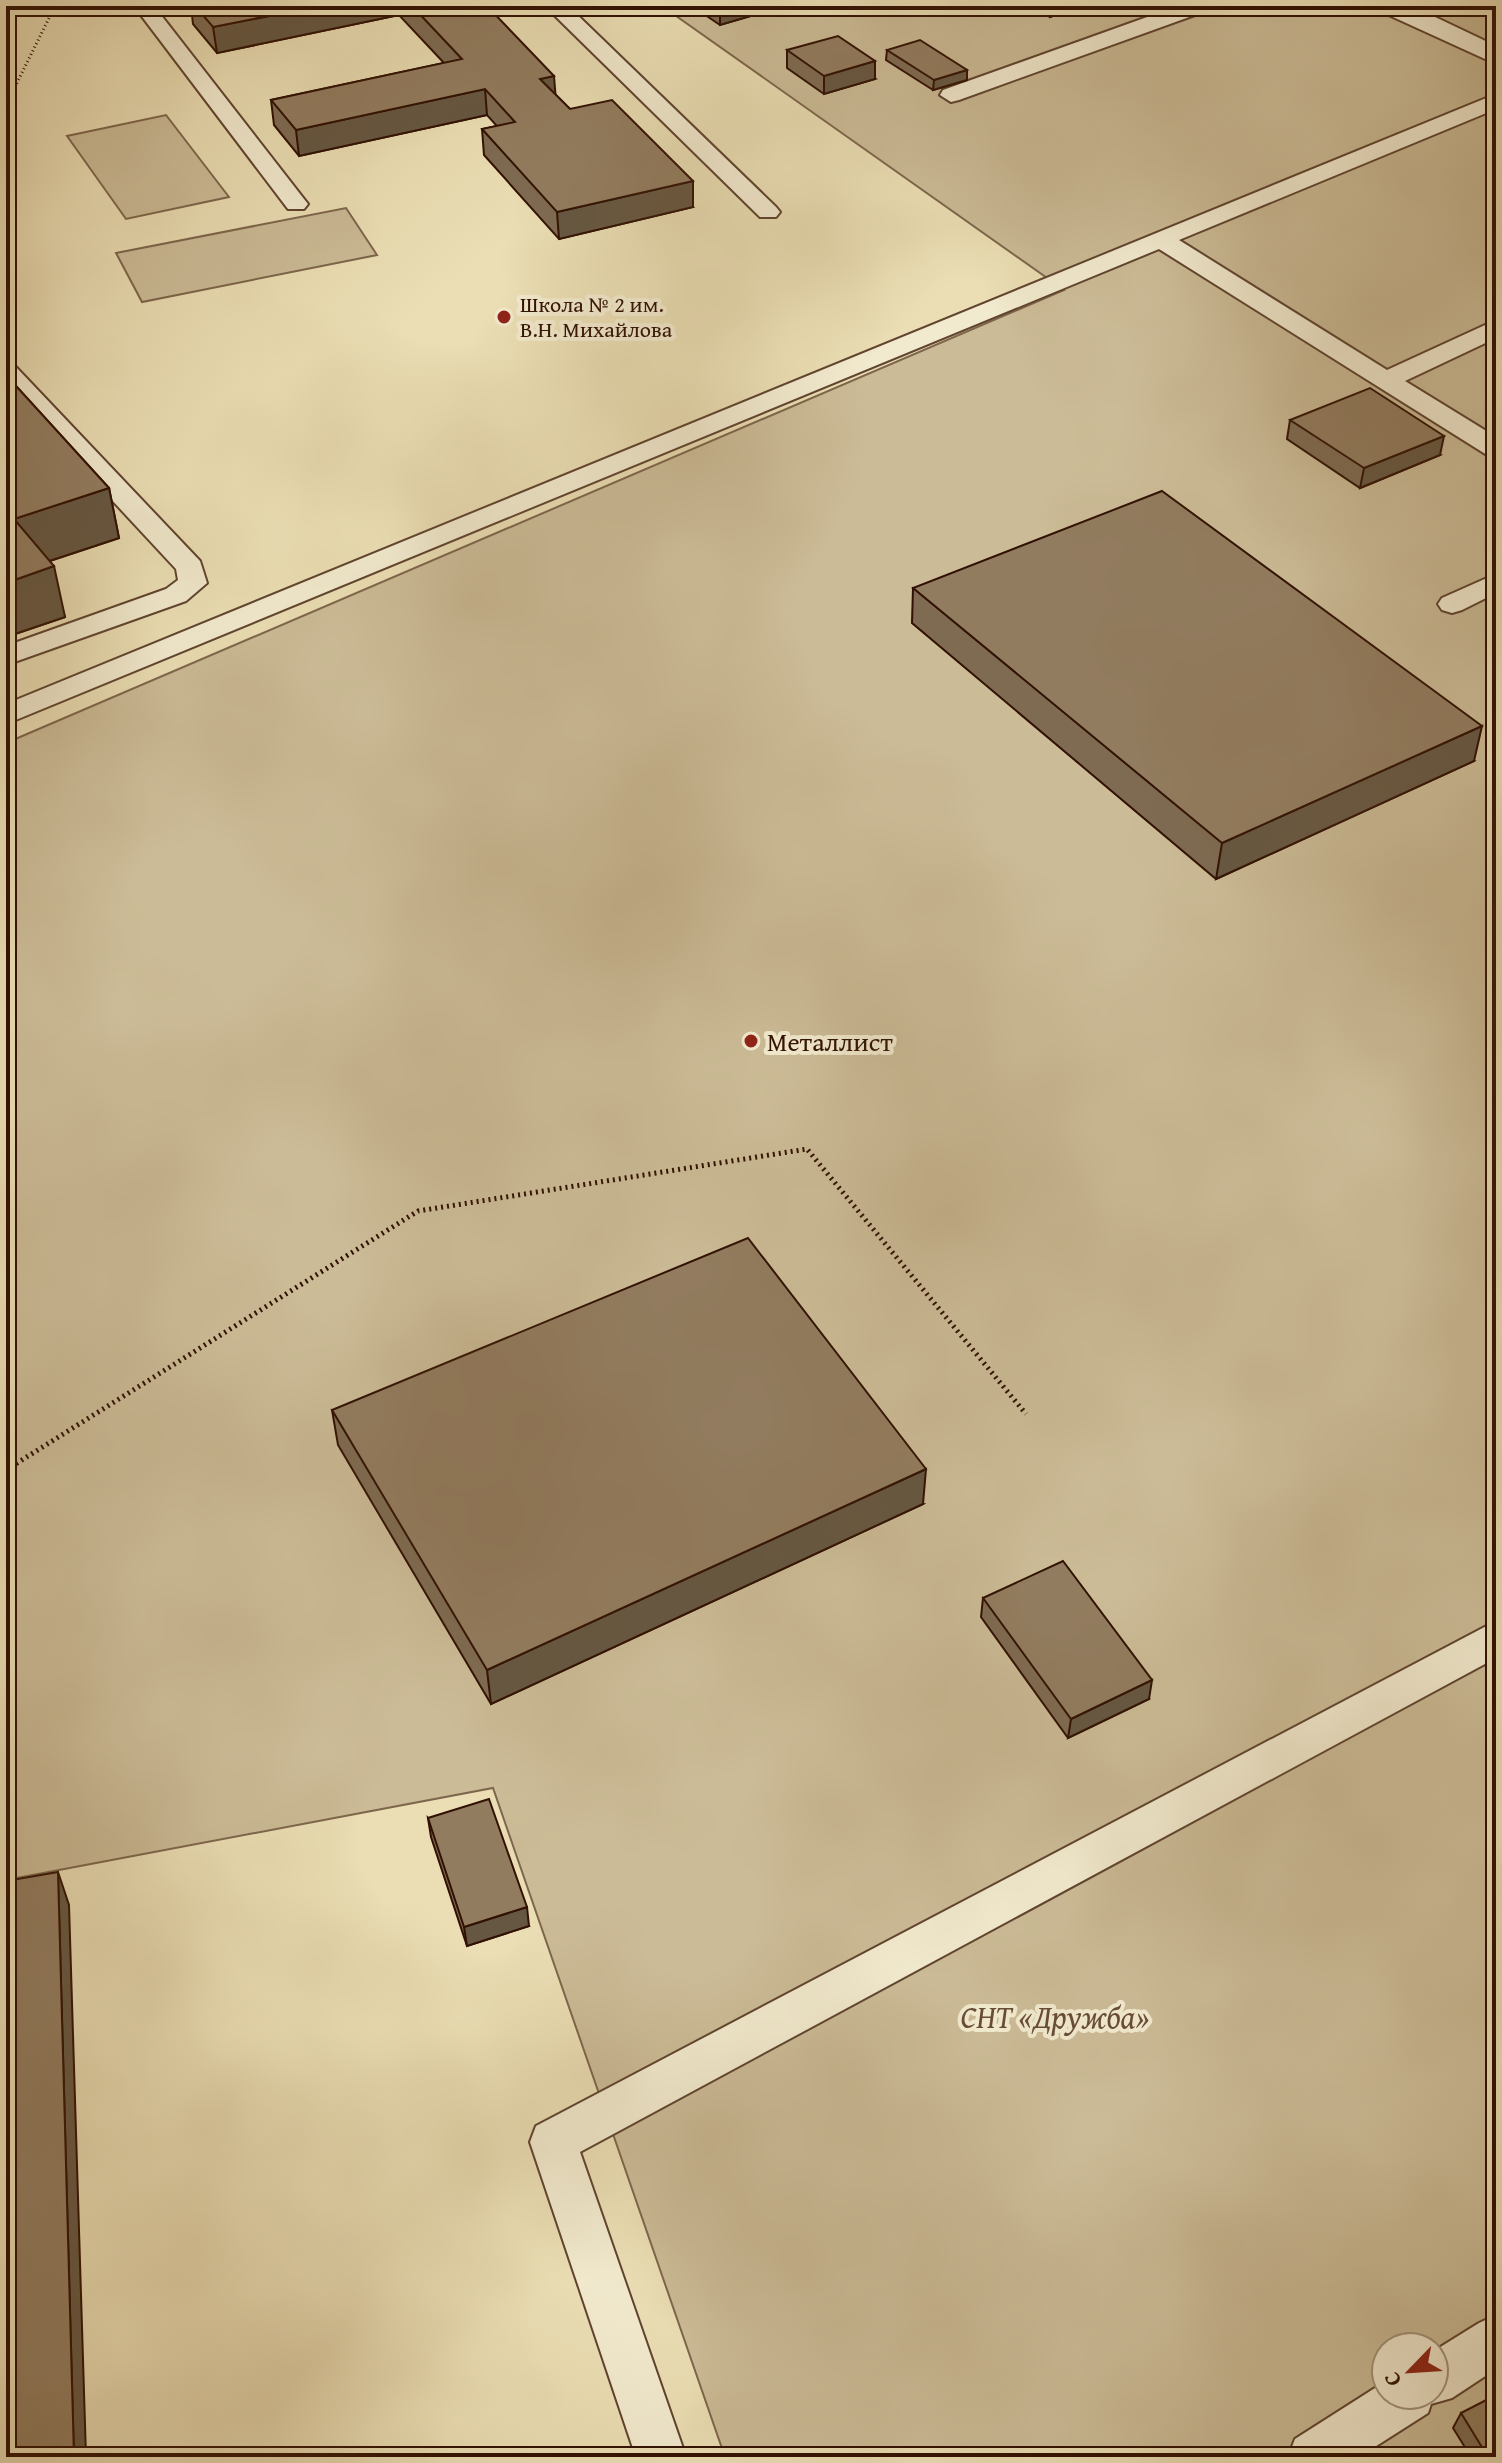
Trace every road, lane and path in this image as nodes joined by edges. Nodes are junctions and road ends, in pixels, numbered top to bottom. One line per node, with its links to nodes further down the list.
1 (38, 6): 7 (path)
2 (55, 6): 11 (path)
3 (149, 6): 12 (lane)
4 (556, 6): 13 (lane)
5 (1198, 6): 9 (lane)
6 (1391, 6): 8 (street)
7 (6, 13)
8 (1496, 56)
9 (951, 95)
10 (1496, 101): 14 (lane)
11 (6, 105)
12 (296, 204)
13 (768, 212)
14 (1162, 240): 17 (lane); 22 (lane)
15 (1496, 328): 17 (lane)
16 (6, 371): 21 (lane)
17 (1386, 380): 18 (lane)
18 (1496, 449)
19 (1496, 582): 20 (lane)
20 (1452, 604)
21 (6, 656)
22 (6, 715)
23 (1026, 1414): 24 (path)
24 (6, 1470)
25 (1496, 1638): 29 (lane)
26 (1496, 2340): 27 (lane)
27 (1450, 2370)
28 (1385, 2411): 30 (lane)
29 (661, 2457)
30 (1313, 2457)

